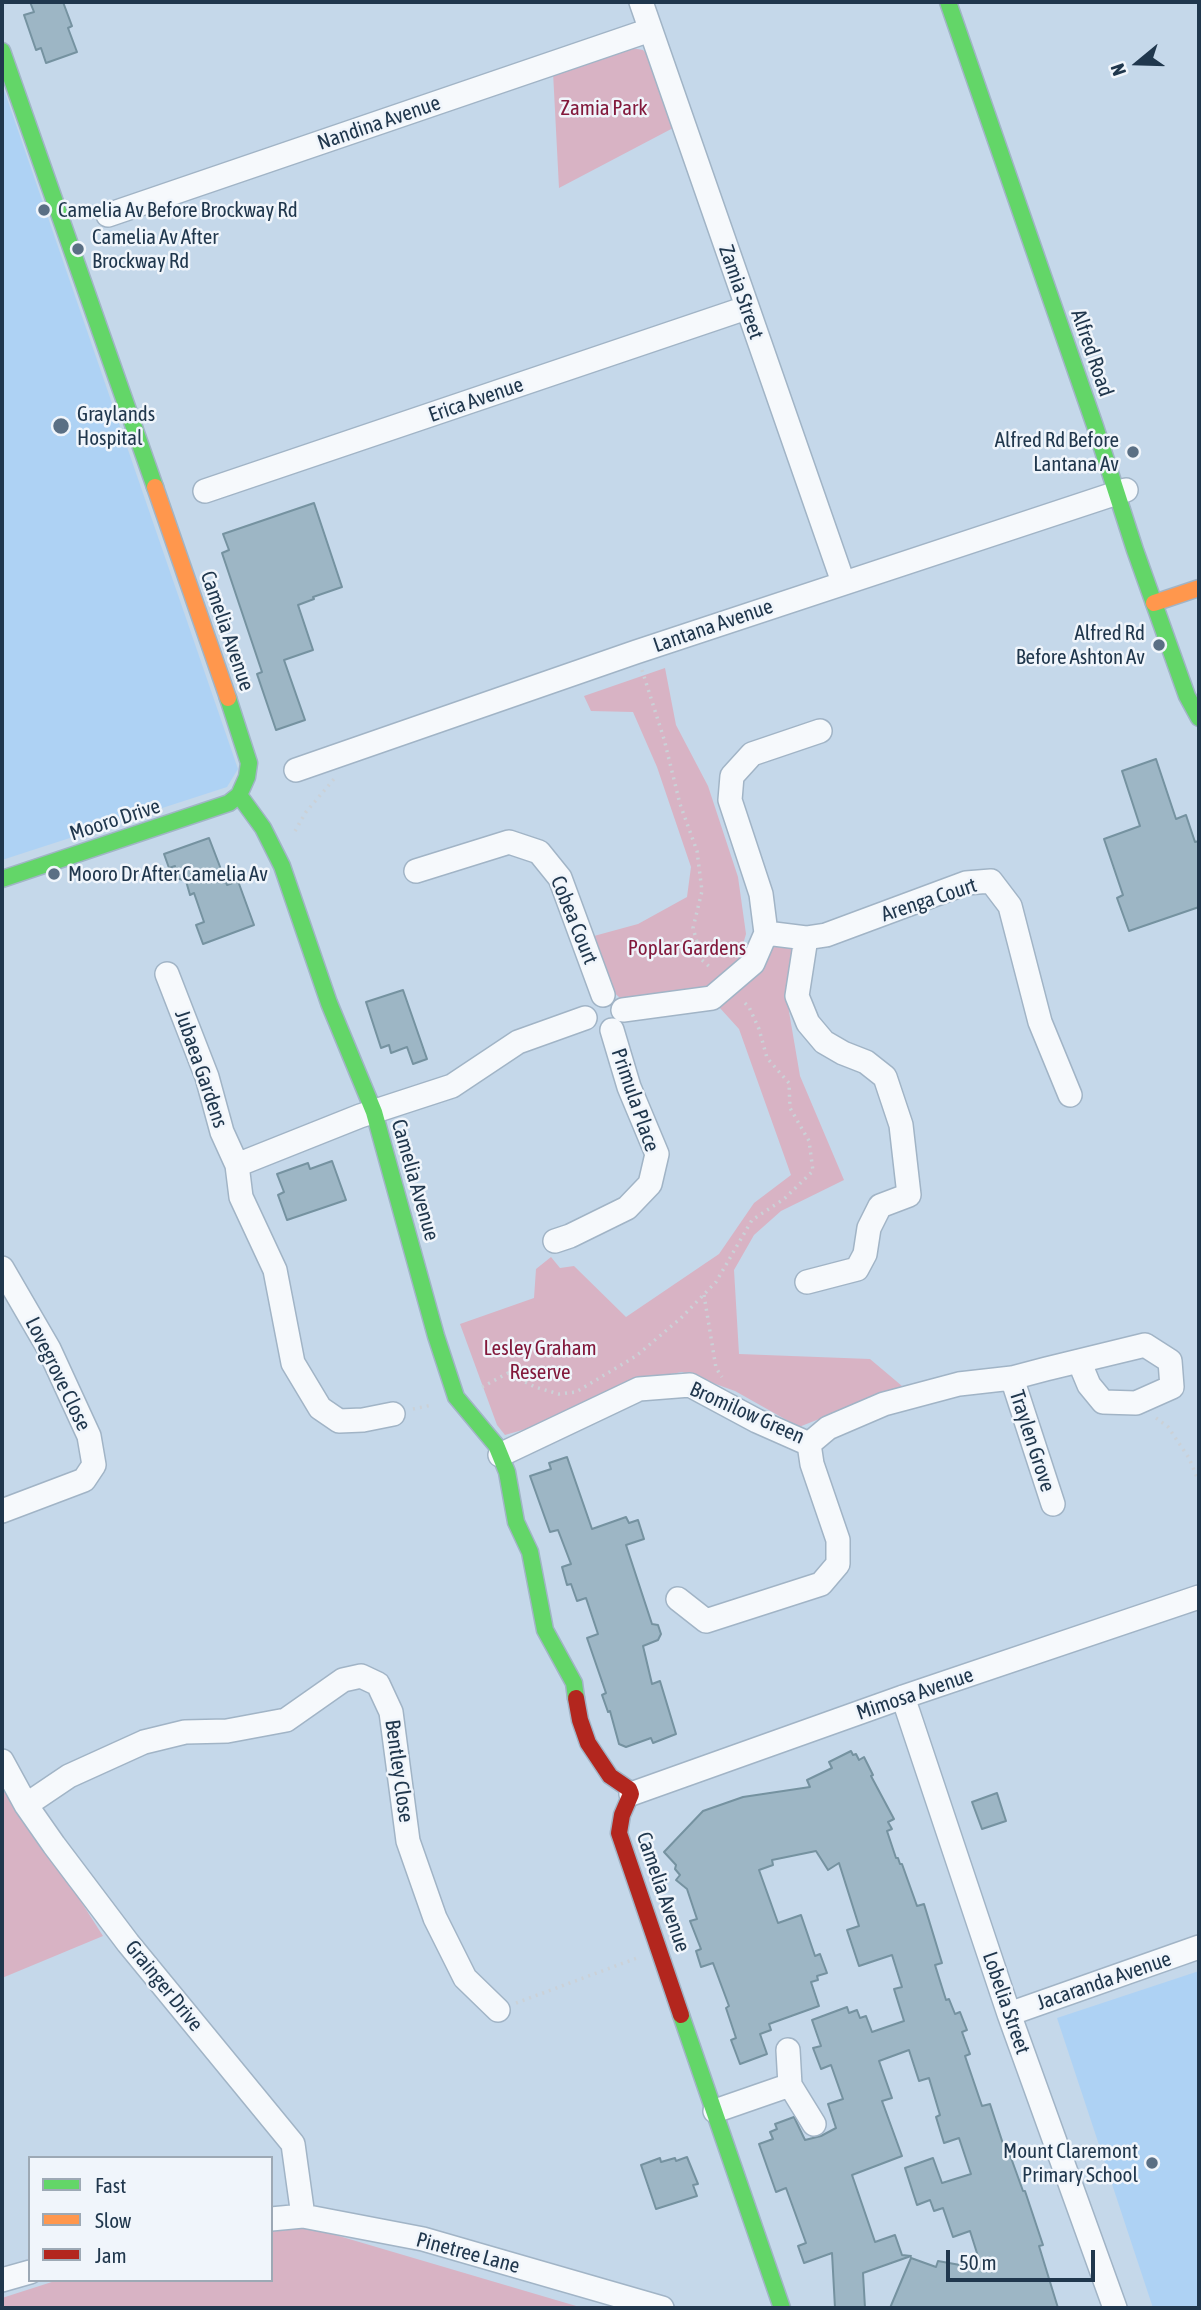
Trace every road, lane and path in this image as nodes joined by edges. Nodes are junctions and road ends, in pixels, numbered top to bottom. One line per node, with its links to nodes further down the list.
1 (640, 2): 3 (street, Zamia Street)
2 (948, 2): 9 (street, Alfred Road)
3 (650, 30): 6 (street, Nandina Avenue); 7 (street, Zamia Street)
4 (2, 51): 18 (street, Camelia Avenue)
5 (1038, 213): 8 (street, Alfred Road)
6 (108, 215)
7 (746, 308): 10 (street, Erica Avenue); 11 (street, Zamia Street)
8 (1120, 452)
9 (1128, 489): 11 (street, Lantana Avenue); 13 (street, Alfred Road)
10 (205, 491)
11 (843, 582): 14 (street, Lantana Avenue)
12 (1199, 588): 13 (street)
13 (1154, 603): 15 (street, Alfred Road)
14 (636, 652): 17 (street, Lantana Avenue); 24 (path)
15 (1199, 718)
16 (820, 731): 21 (street)
17 (296, 770)
18 (239, 795): 20 (street, Mooro Drive); 29 (street, Camelia Avenue)
19 (416, 871): 25 (street, Cobea Court)
20 (2, 879)
21 (766, 933): 22 (street, Arenga Court); 24 (street)
22 (806, 938): 28 (street, Arenga Court); 33 (street)
23 (167, 974): 30 (street, Jubaea Gardens)
24 (727, 985): 27 (street); 34 (path)
25 (603, 995): 26 (street); 27 (street)
26 (586, 1018): 27 (street); 29 (street)
27 (617, 1020): 31 (street, Primula Place)
28 (1070, 1095)
29 (374, 1112): 30 (street); 38 (street, Camelia Avenue)
30 (237, 1165): 40 (street, Jubaea Gardens)
31 (555, 1241)
32 (2, 1268): 45 (street, Lovegrove Close)
33 (807, 1282)
34 (704, 1294): 37 (path); 38 (path)
35 (1079, 1361): 36 (street, Bromilow Green); 39 (street, Bromilow Green); 39 (street, Bromilow Green)
36 (1012, 1378): 41 (street, Bromilow Green); 44 (street, Traylen Grove)
37 (726, 1385)
38 (456, 1397): 40 (path); 42 (street, Camelia Avenue)
39 (1136, 1403): 43 (path)
40 (393, 1415)
41 (809, 1444): 42 (street, Bromilow Green); 47 (street)
42 (500, 1455): 50 (street, Camelia Avenue)
43 (1199, 1482)
44 (1053, 1504)
45 (2, 1511)
46 (1199, 1597): 48 (street, Mimosa Avenue)
47 (678, 1599)
48 (903, 1697): 50 (street, Mimosa Avenue); 55 (street, Lobelia Street)
49 (2, 1761): 51 (street, Grainger Drive)
50 (631, 1794): 53 (street, Camelia Avenue)
51 (26, 1805): 54 (street, Bentley Close); 60 (street, Grainger Drive)
52 (1199, 1947): 55 (street, Jacaranda Avenue)
53 (660, 1950): 54 (path); 58 (street, Camelia Avenue)
54 (498, 2010)
55 (1009, 2014): 66 (street, Lobelia Street)
56 (788, 2050): 57 (street)
57 (790, 2084): 58 (street); 59 (street)
58 (715, 2111): 65 (street, Camelia Avenue)
59 (814, 2124)
60 (303, 2216): 61 (street, Pinetree Lane); 64 (street, Pinetree Lane)
61 (273, 2219)
62 (28, 2273): 63 (street)
63 (2, 2280)
64 (662, 2308)
65 (782, 2308)
66 (1115, 2308)

